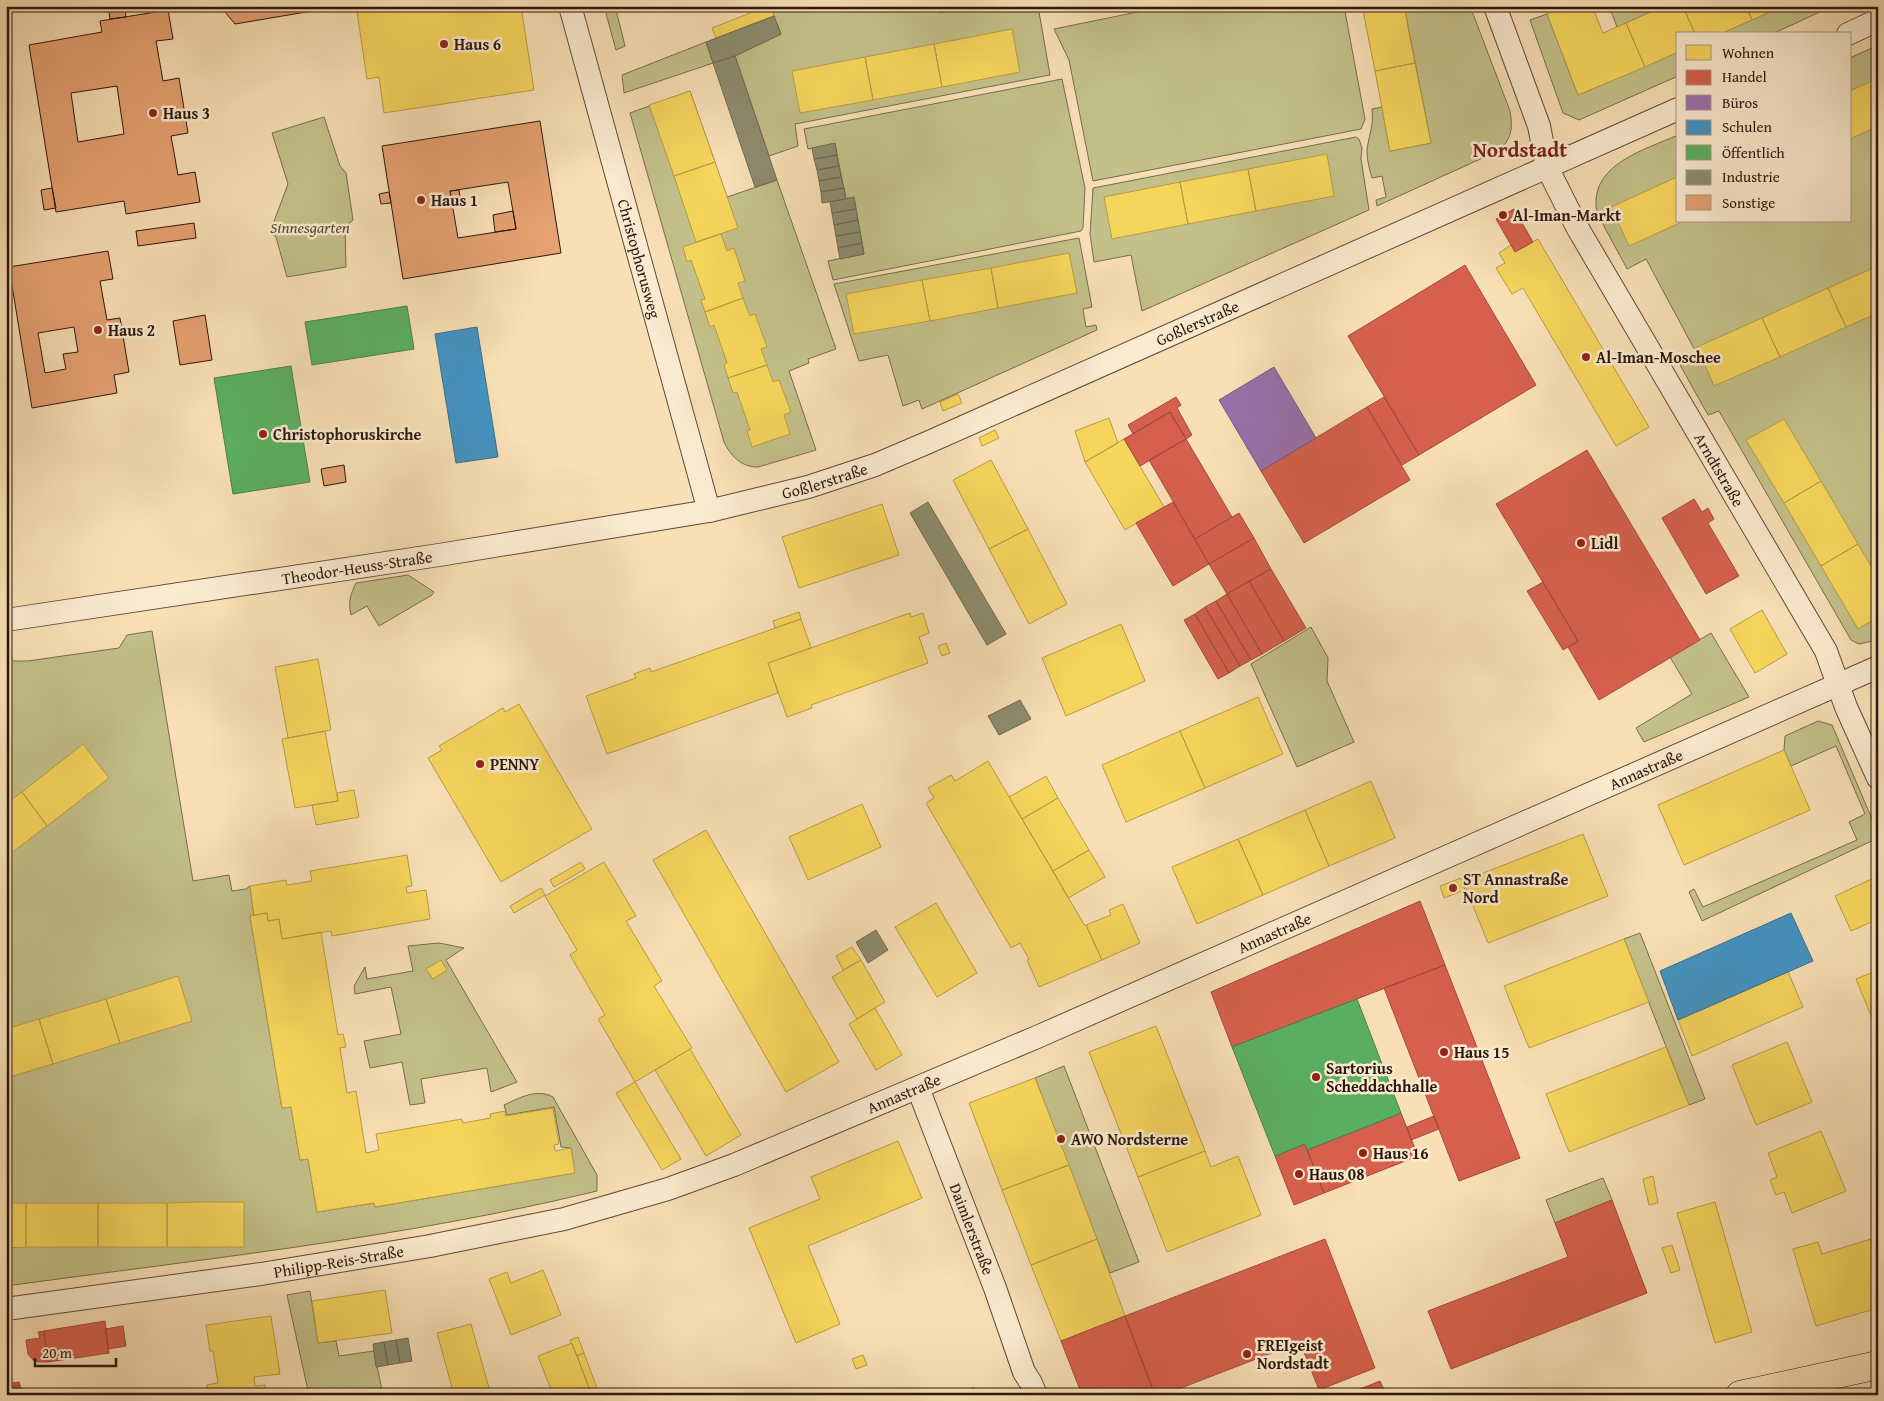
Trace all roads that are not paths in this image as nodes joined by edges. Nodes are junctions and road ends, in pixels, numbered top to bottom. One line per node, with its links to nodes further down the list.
1 (570, 6): 7 (street, Christophorusweg)
2 (1495, 6): 6 (street, Arndtstraße)
3 (1878, 20): 4 (street)
4 (1852, 32)
5 (1676, 110): 6 (street, Goßlerstraße)
6 (1548, 167): 7 (street, Goßlerstraße); 10 (street, Arndtstraße)
7 (709, 512): 8 (street, Theodor-Heuss-Straße)
8 (6, 620)
9 (1878, 667): 10 (street, Annastraße)
10 (1838, 684): 11 (street, Arndtstraße); 12 (street, Annastraße)
11 (1878, 778)
12 (918, 1088): 13 (street, Annastraße); 16 (street, Daimlerstraße)
13 (668, 1189): 14 (street, Philipp-Reis-Straße)
14 (6, 1309)
15 (1878, 1365): 19 (main road)
16 (1024, 1372): 17 (street, Daimlerstraße); 18 (street, Daimlerstraße)
17 (1026, 1395)
18 (1036, 1395)
19 (1740, 1395)

